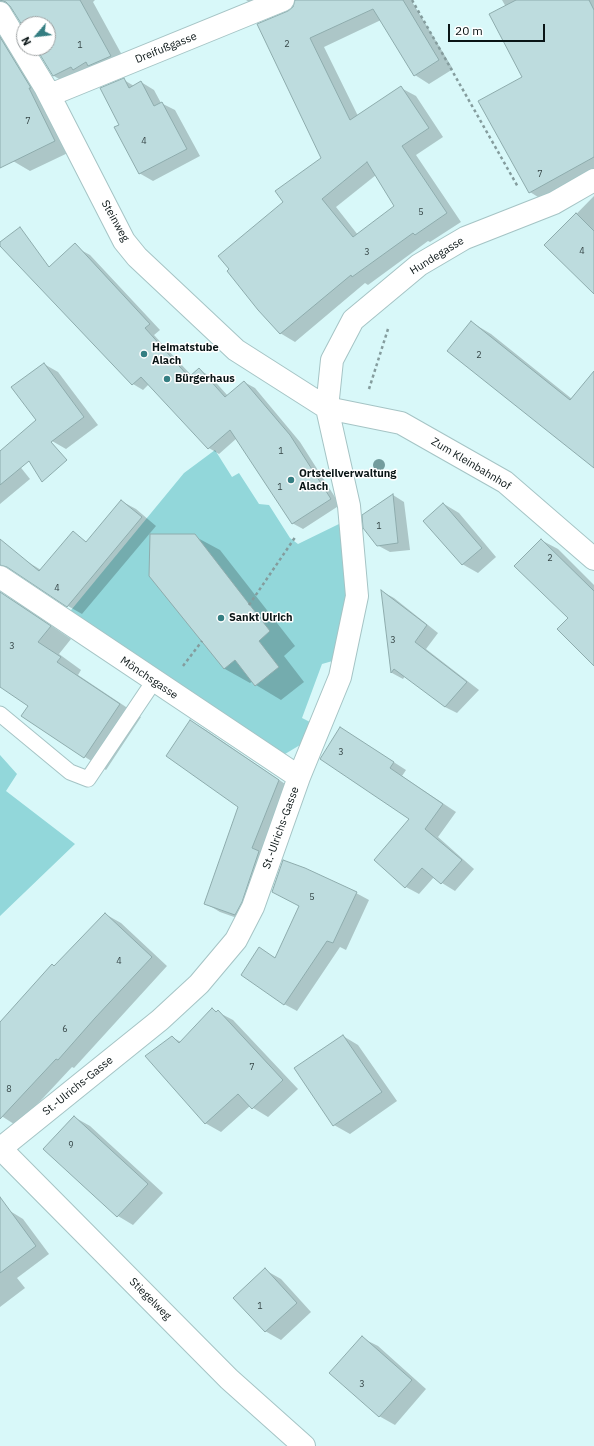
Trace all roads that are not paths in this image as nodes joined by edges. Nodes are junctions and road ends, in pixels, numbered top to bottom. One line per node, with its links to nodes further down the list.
1 (283, 0): 3 (street, Dreifußgasse)
2 (0, 13): 3 (street, Steinweg)
3 (50, 95): 5 (street, Steinweg)
4 (594, 180): 5 (street, Hundegasse)
5 (327, 408): 6 (street, Zum Kleinbahnhof); 10 (street, St.-Ulrichs-Gasse)
6 (594, 560)
7 (0, 577): 8 (street, Mönchsgasse)
8 (154, 681): 9 (lane); 10 (street, Mönchsgasse)
9 (0, 714)
10 (299, 777): 11 (street, St.-Ulrichs-Gasse)
11 (0, 1149): 12 (street, Stiegelweg)
12 (304, 1446)

